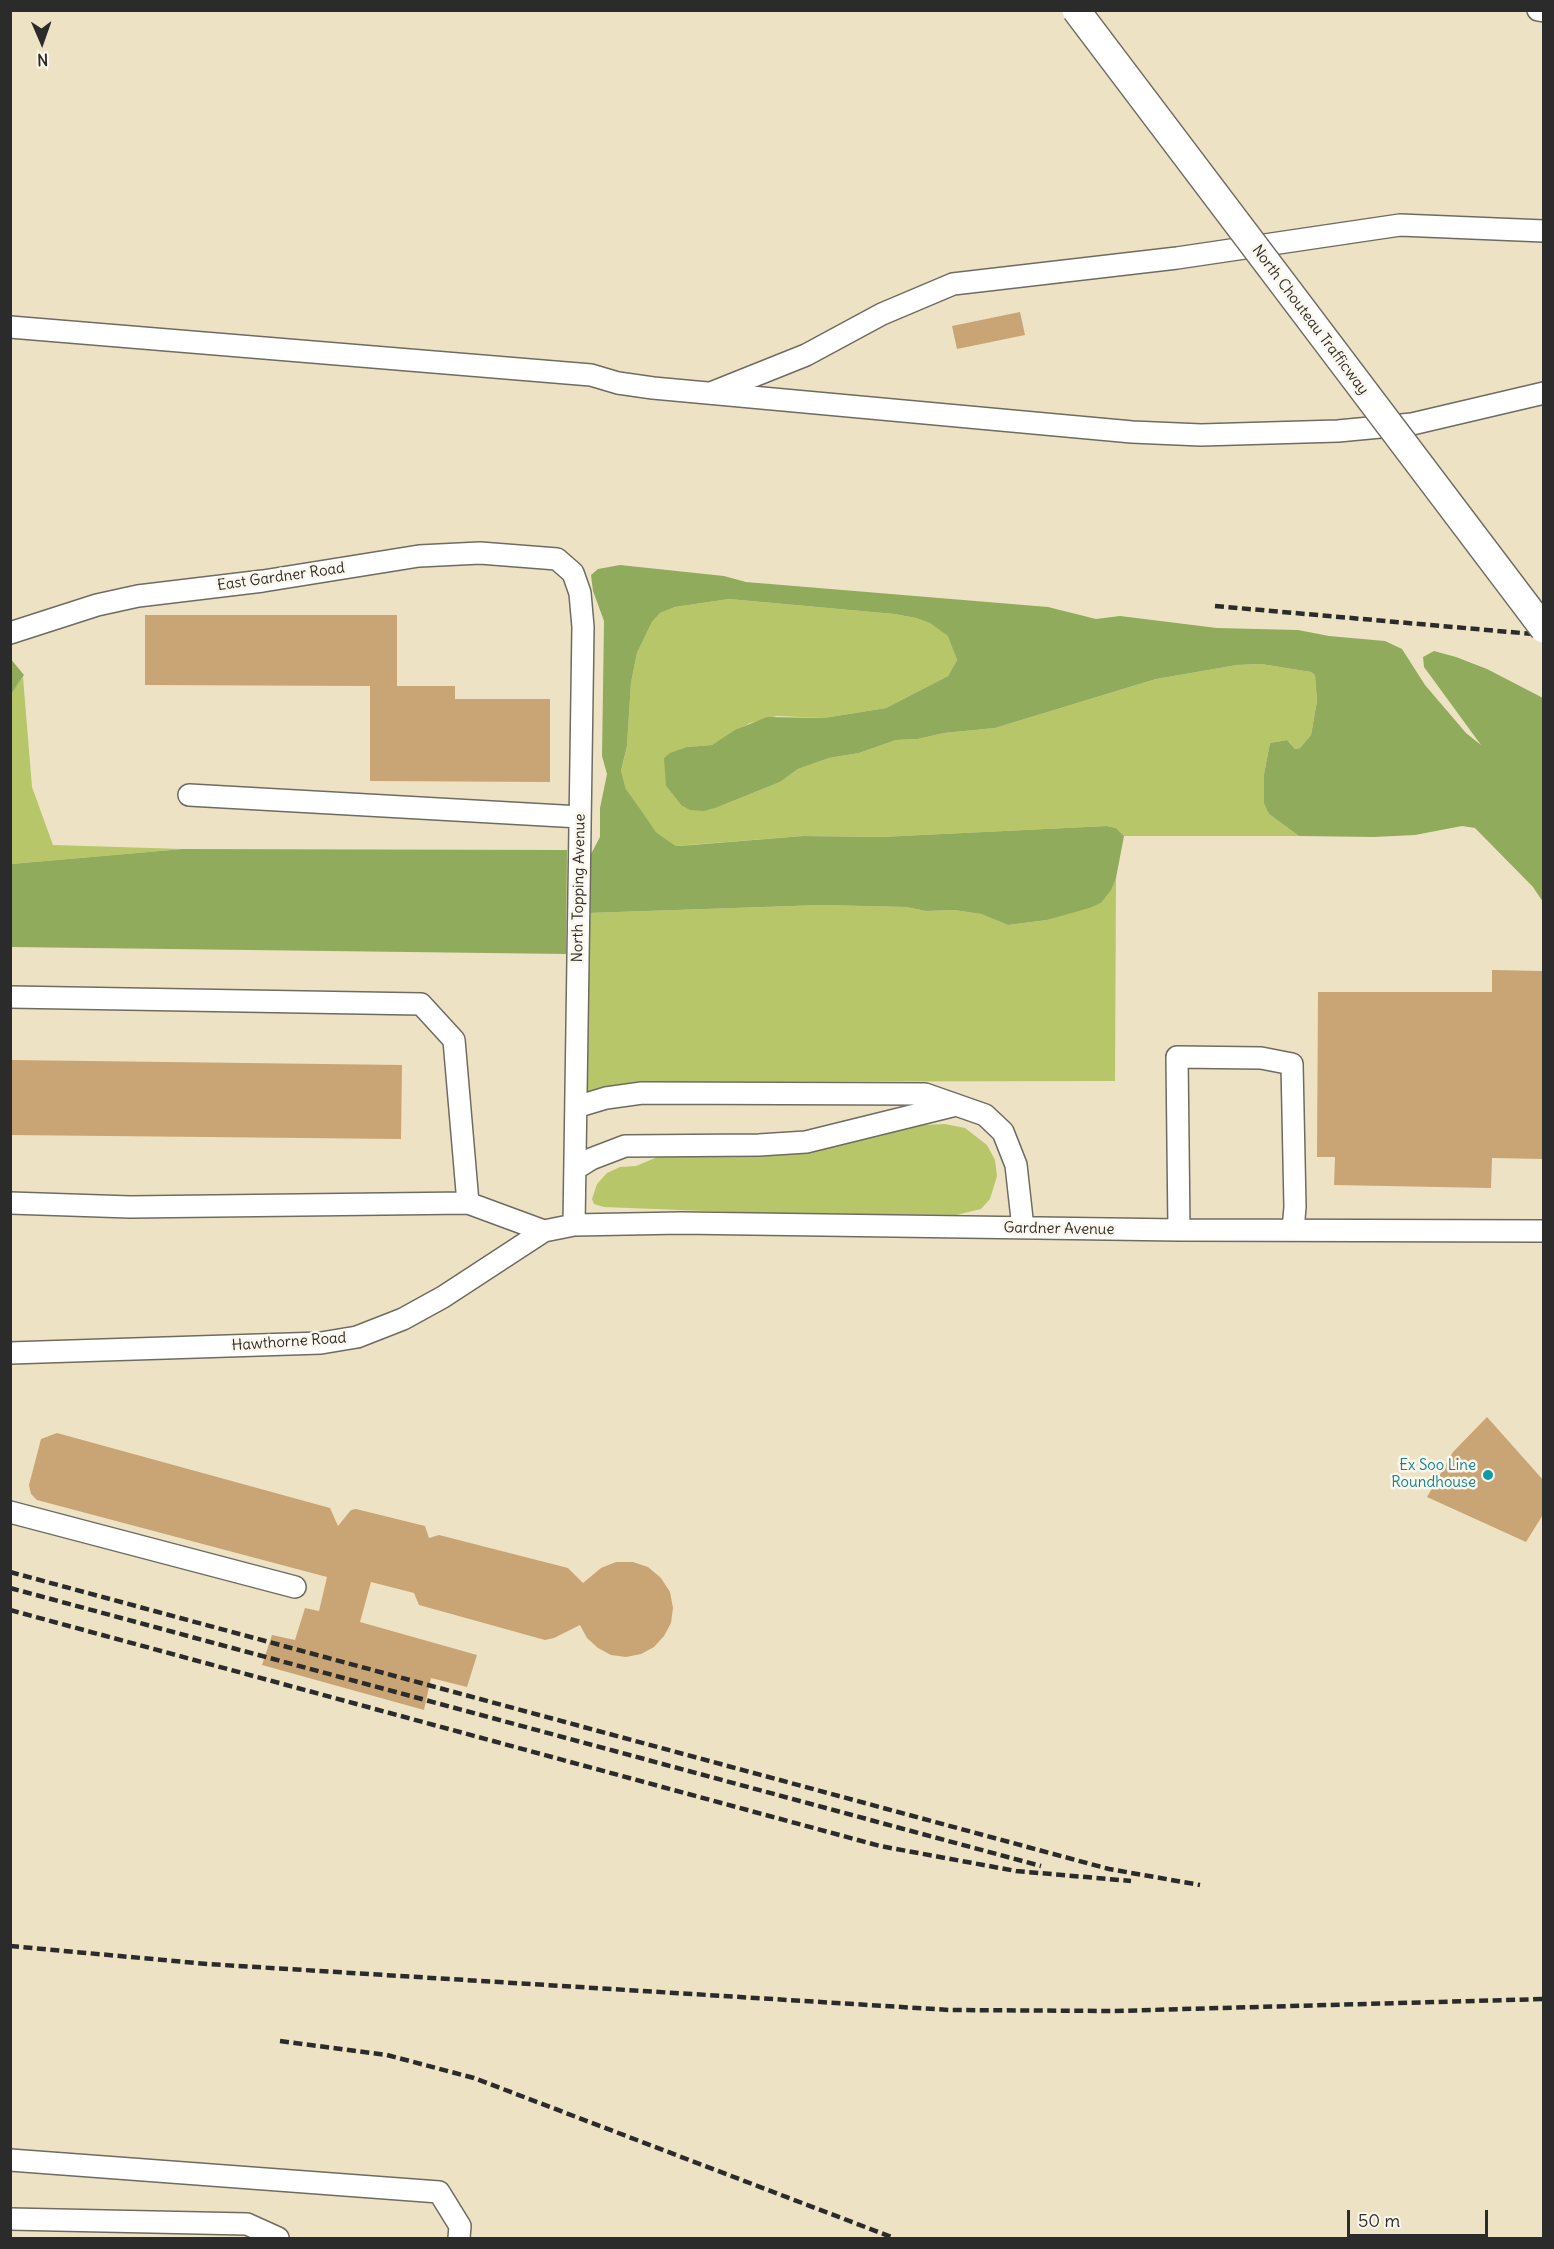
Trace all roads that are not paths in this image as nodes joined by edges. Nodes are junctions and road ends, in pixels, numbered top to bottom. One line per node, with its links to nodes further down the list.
1 (1076, 10): 9 (main road, North Chouteau Trafficway, bridge)
2 (1538, 10): 3 (street)
3 (1544, 11)
4 (1544, 231): 6 (street)
5 (10, 327): 6 (street)
6 (709, 393): 7 (street)
7 (1544, 393)
8 (557, 559): 10 (street, East Gardner Road); 12 (street, North Topping Avenue)
9 (1544, 629)
10 (10, 633)
11 (189, 795): 12 (street)
12 (580, 817): 15 (street, North Topping Avenue)
13 (10, 997): 18 (street)
14 (956, 1105): 15 (street); 16 (street); 20 (street)
15 (576, 1107): 16 (street, North Topping Avenue)
16 (575, 1169): 19 (street, North Topping Avenue)
17 (10, 1203): 18 (street)
18 (468, 1203): 23 (street)
19 (574, 1225): 20 (street, Gardner Avenue); 23 (street, Hawthorne Road)
20 (1023, 1228): 21 (street, Gardner Avenue)
21 (1179, 1230): 22 (street, Gardner Avenue); 22 (street)
22 (1293, 1230): 24 (street, Gardner Avenue)
23 (544, 1231): 25 (street, Hawthorne Road)
24 (1544, 1231)
25 (11, 1353)
26 (10, 1512): 27 (street)
27 (295, 1587)
28 (10, 2160): 32 (street)
29 (10, 2219): 30 (street)
30 (248, 2231): 31 (street)
31 (278, 2238)
32 (459, 2238)

